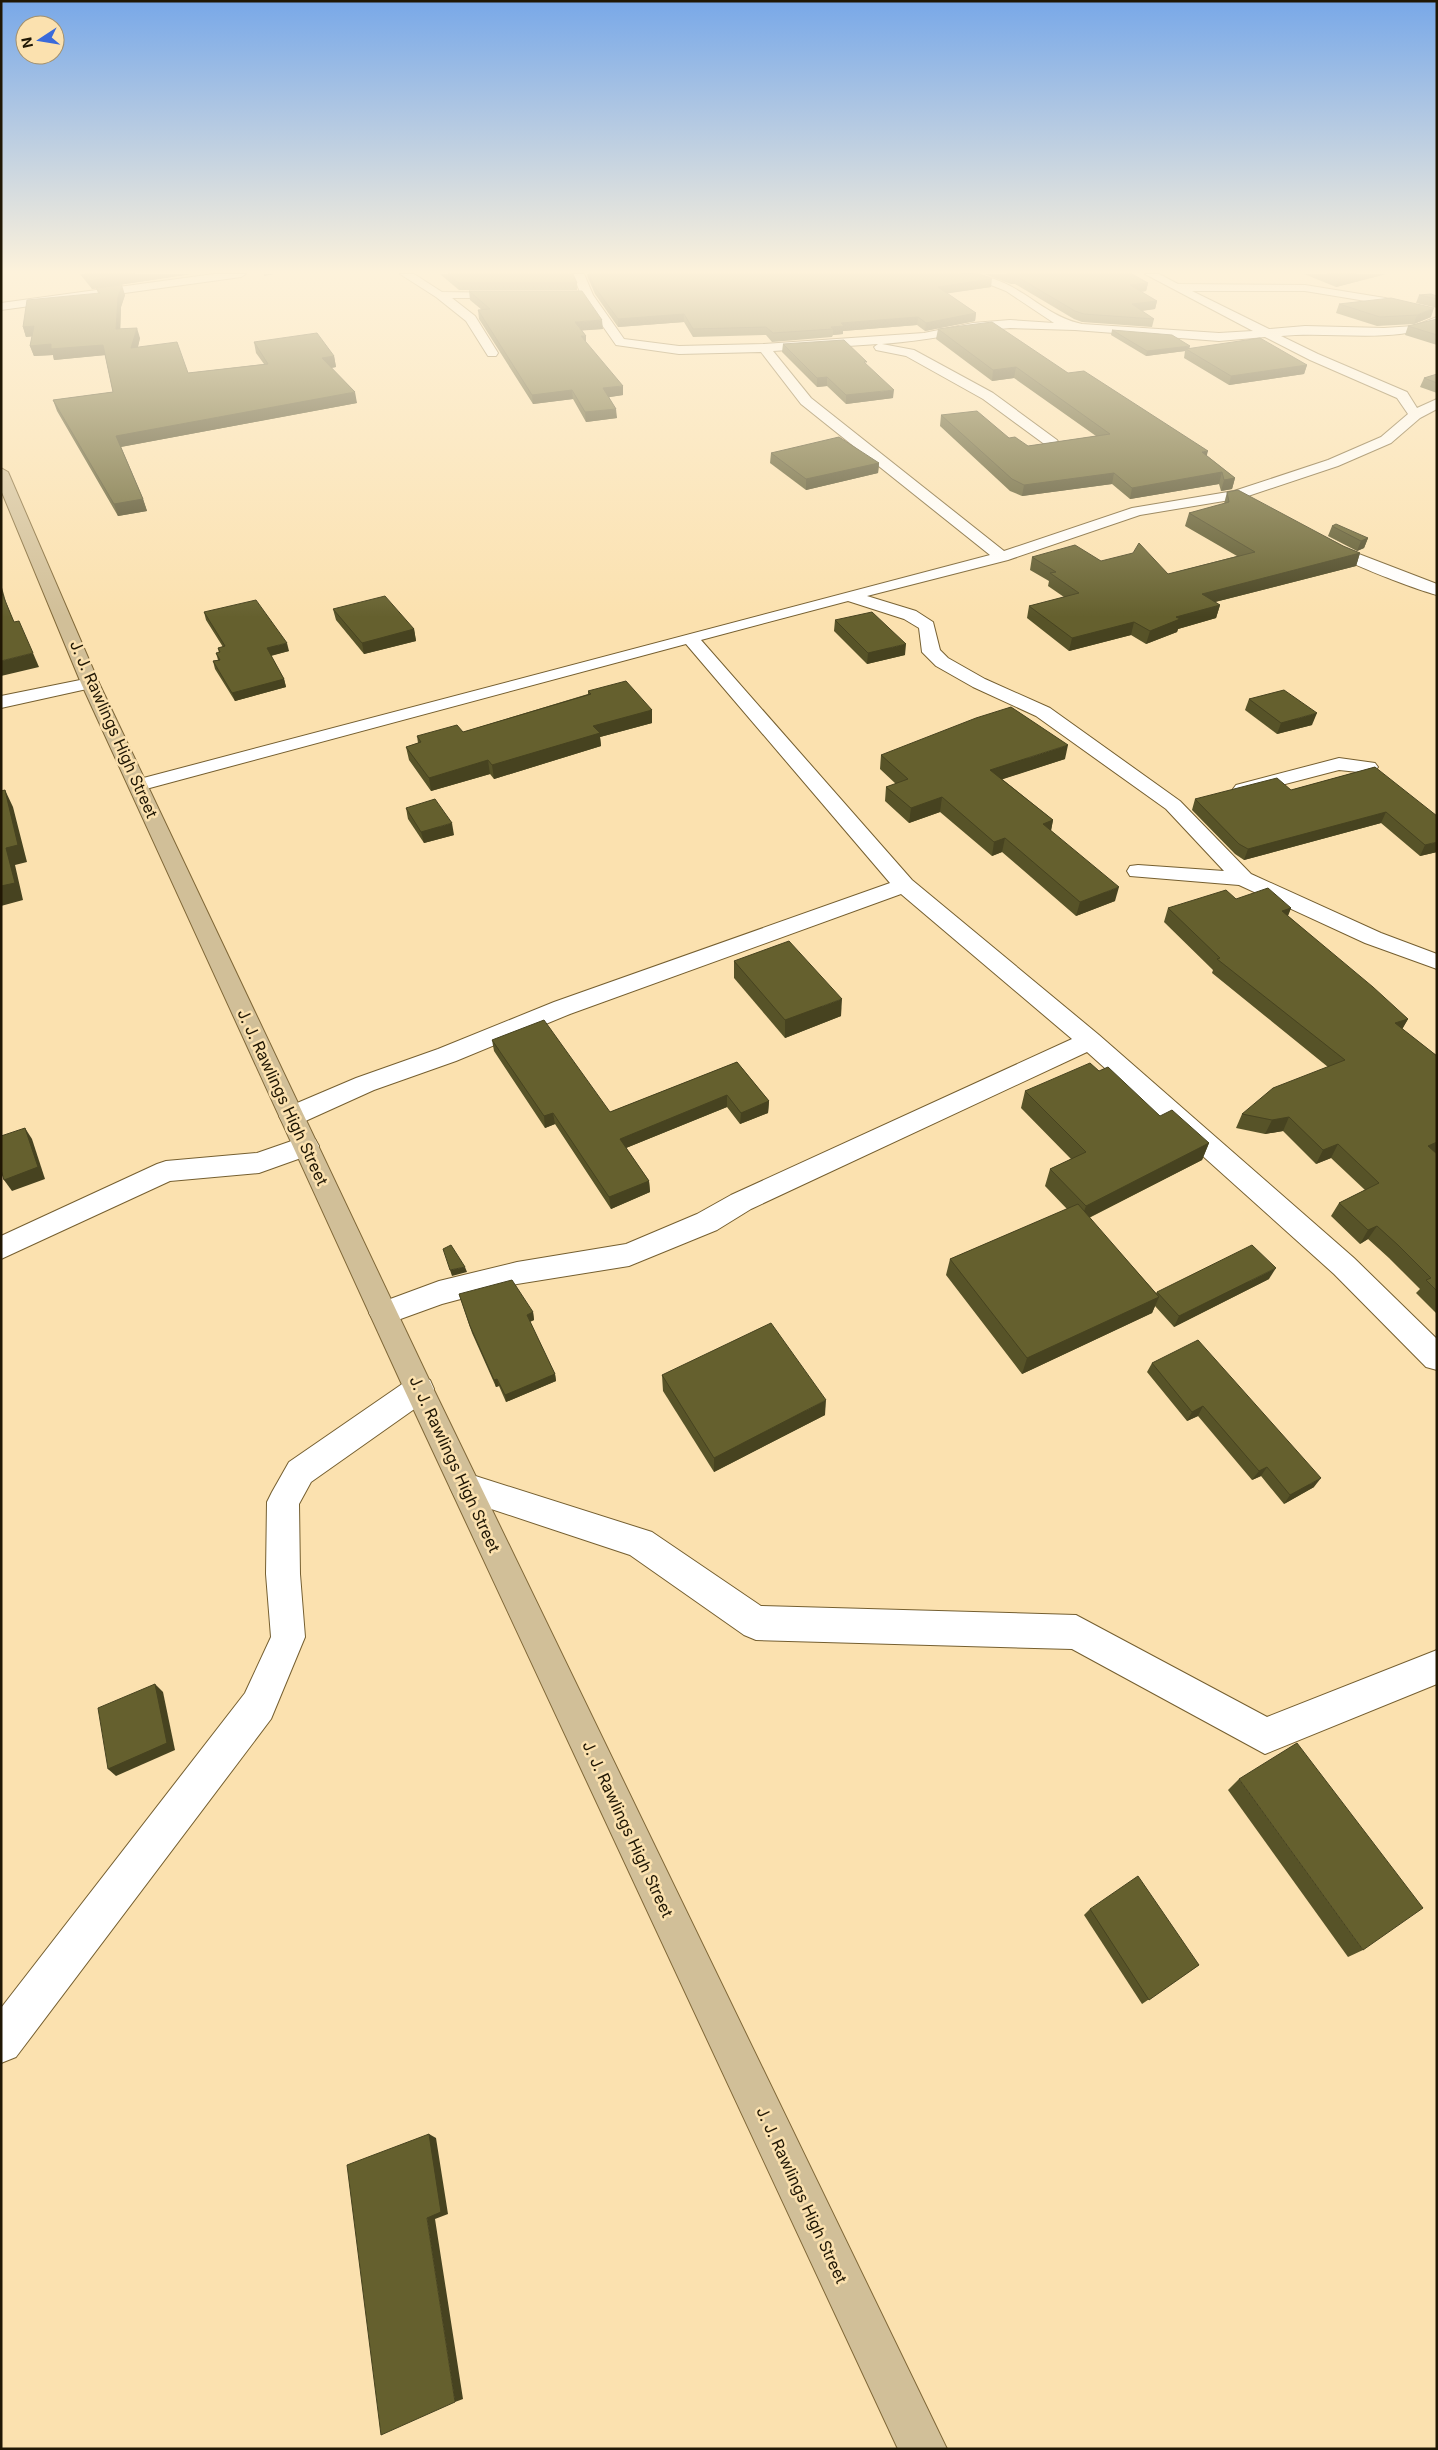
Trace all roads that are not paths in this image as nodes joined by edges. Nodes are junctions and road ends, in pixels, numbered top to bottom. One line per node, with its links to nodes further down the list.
1 (796, 388): 12 (street)
2 (974, 388): 7 (street)
3 (1385, 388): 5 (street)
4 (1437, 402): 5 (street)
5 (1415, 415): 6 (street); 9 (street)
6 (1437, 422)
7 (1052, 443)
8 (1, 472): 16 (main road, J. J. Rawlings High Street)
9 (1237, 495): 10 (street); 12 (street)
10 (1254, 504)
11 (1312, 536): 13 (street)
12 (1002, 557): 14 (street)
13 (1437, 590)
14 (848, 596): 15 (street); 22 (street)
15 (690, 638): 19 (street); 25 (street)
16 (90, 683): 17 (street); 19 (main road, J. J. Rawlings High Street)
17 (1, 702)
18 (1368, 767): 20 (street)
19 (139, 785): 28 (main road, J. J. Rawlings High Street)
20 (1225, 794)
21 (1197, 801): 22 (street)
22 (1173, 805): 24 (street)
23 (1138, 872): 24 (street)
24 (1243, 879): 26 (street)
25 (904, 885): 27 (street); 28 (street)
26 (1437, 962)
27 (1090, 1041): 31 (street); 32 (street)
28 (292, 1116): 29 (main road, J. J. Rawlings High Street)
29 (306, 1146): 30 (street); 31 (main road, J. J. Rawlings High Street)
30 (4, 1243)
31 (384, 1313): 33 (main road, J. J. Rawlings High Street)
32 (1437, 1358)
33 (419, 1389): 34 (main road, J. J. Rawlings High Street); 36 (street)
34 (466, 1487): 35 (street); 37 (main road, J. J. Rawlings High Street)
35 (1437, 1667)
36 (1, 2042)
37 (923, 2449)

